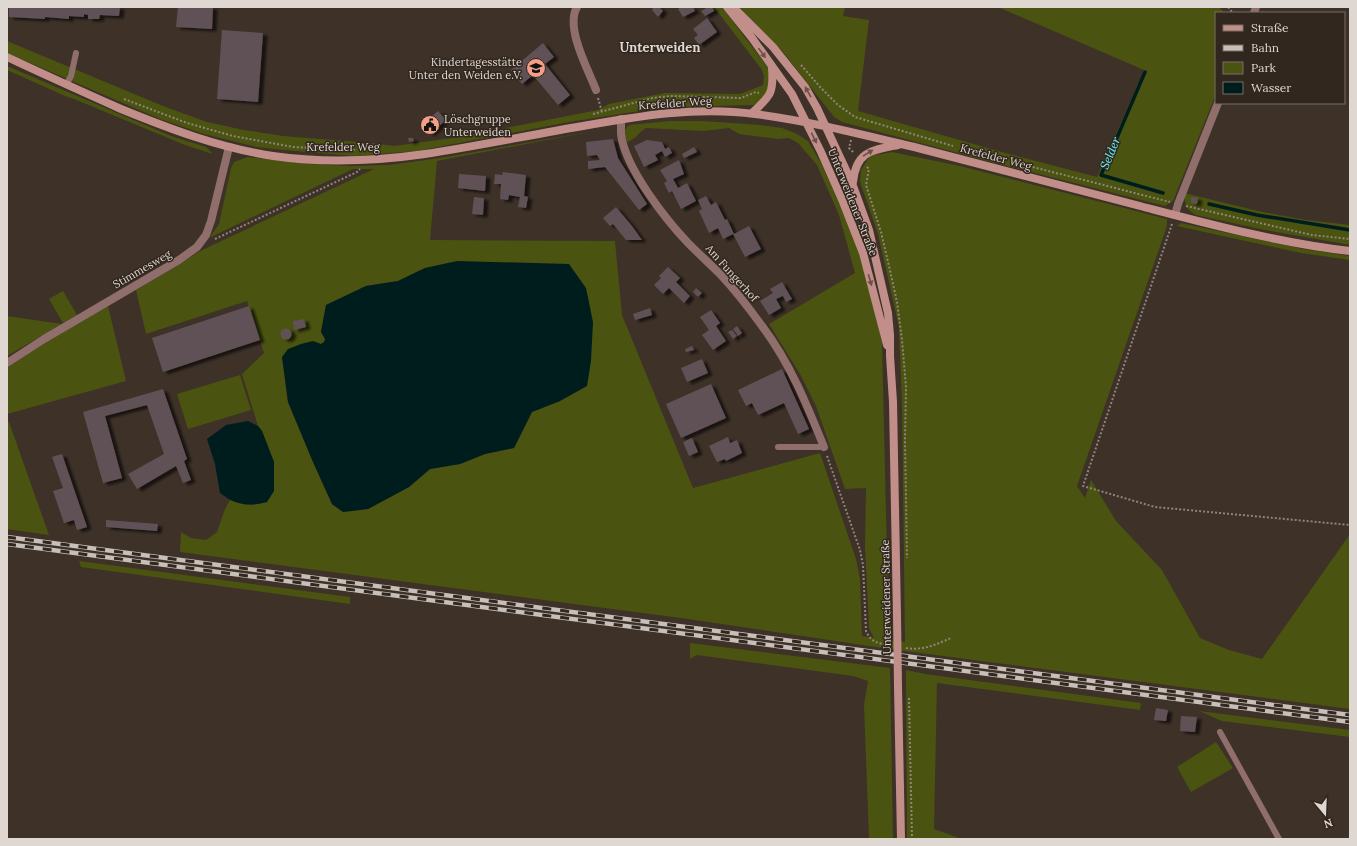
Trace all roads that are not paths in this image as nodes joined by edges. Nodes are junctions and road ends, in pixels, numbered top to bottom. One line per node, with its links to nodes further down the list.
1 (577, 7): 8 (street)
2 (727, 7): 6 (street, Unterweidener Straße, one-way to 6)
3 (732, 7): 13 (street, Unterweidener Straße, one-way to 3)
4 (76, 53): 7 (lane)
5 (7, 57): 7 (street, Krefelder Weg)
6 (772, 67): 10 (street); 12 (street, Unterweidener Straße)
7 (66, 85): 15 (street, Krefelder Weg)
8 (596, 90)
9 (1218, 104): 17 (street)
10 (752, 113): 11 (street, Krefelder Weg); 12 (street, Krefelder Weg)
11 (621, 119): 15 (street, Krefelder Weg); 22 (street, Am Fungerhof)
12 (807, 123): 13 (street, Krefelder Weg); 19 (street, Unterweidener Straße, one-way to 19)
13 (826, 127): 14 (street, Krefelder Weg); 16 (street, Unterweidener Straße)
14 (901, 144): 16 (street, Unterweidener Straße, one-way to 14); 17 (street, Krefelder Weg)
15 (229, 147): 20 (street, Stimmesweg)
16 (852, 183): 19 (street, Unterweidener Straße)
17 (1175, 215): 18 (street, Krefelder Weg)
18 (1350, 251)
19 (890, 356): 24 (street, Unterweidener Straße, bridge)
20 (7, 363)
21 (778, 447): 22 (lane)
22 (824, 447)
23 (1220, 732): 25 (lane)
24 (901, 839)
25 (1279, 839)

